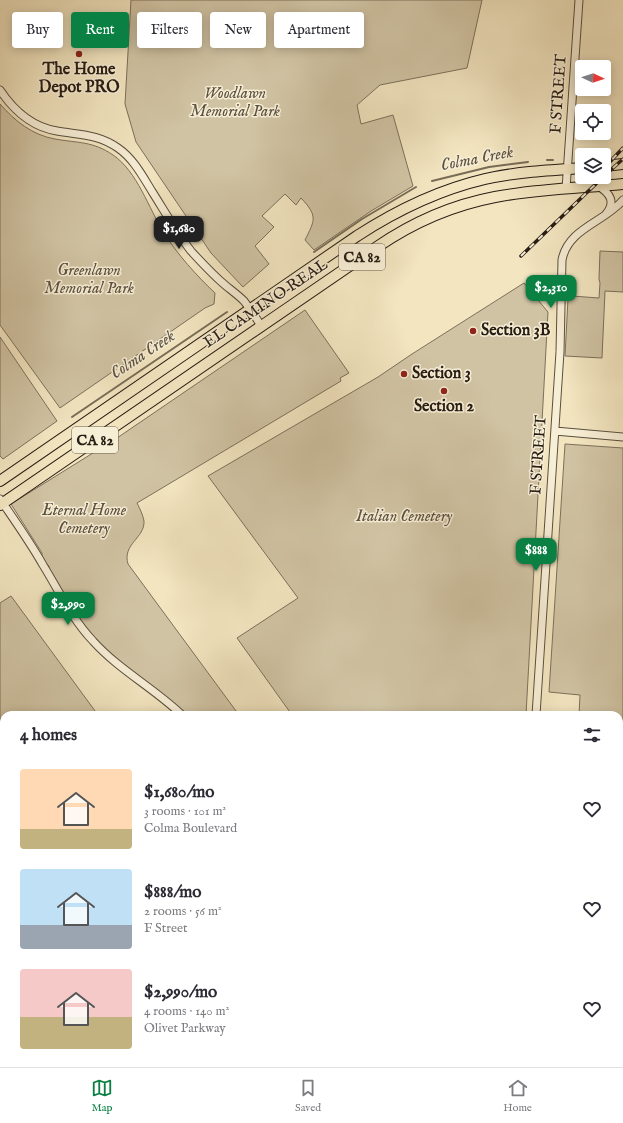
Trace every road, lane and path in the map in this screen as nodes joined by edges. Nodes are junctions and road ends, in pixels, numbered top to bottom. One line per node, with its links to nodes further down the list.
1 (579, 0): 6 (street, F STREET)
2 (0, 90): 12 (street)
3 (623, 164): 4 (main road)
4 (611, 165)
5 (575, 168): 6 (main road, EL CAMINO REAL / CA 82)
6 (568, 169): 9 (street, F STREET); 12 (main road, EL CAMINO REAL / CA 82)
7 (623, 184): 8 (main road, EL CAMINO REAL / CA 82)
8 (598, 186): 9 (main road, EL CAMINO REAL / CA 82); 11 (street)
9 (566, 189): 13 (main road, EL CAMINO REAL / CA 82)
10 (623, 200): 11 (street, F STREET)
11 (604, 215): 14 (street, F STREET)
12 (250, 309): 13 (street); 16 (main road, EL CAMINO REAL / CA 82)
13 (261, 326): 17 (main road, EL CAMINO REAL / CA 82)
14 (555, 431): 15 (street); 19 (street, F STREET)
15 (623, 437)
16 (0, 481)
17 (1, 502): 18 (street)
18 (178, 711)
19 (536, 711)

